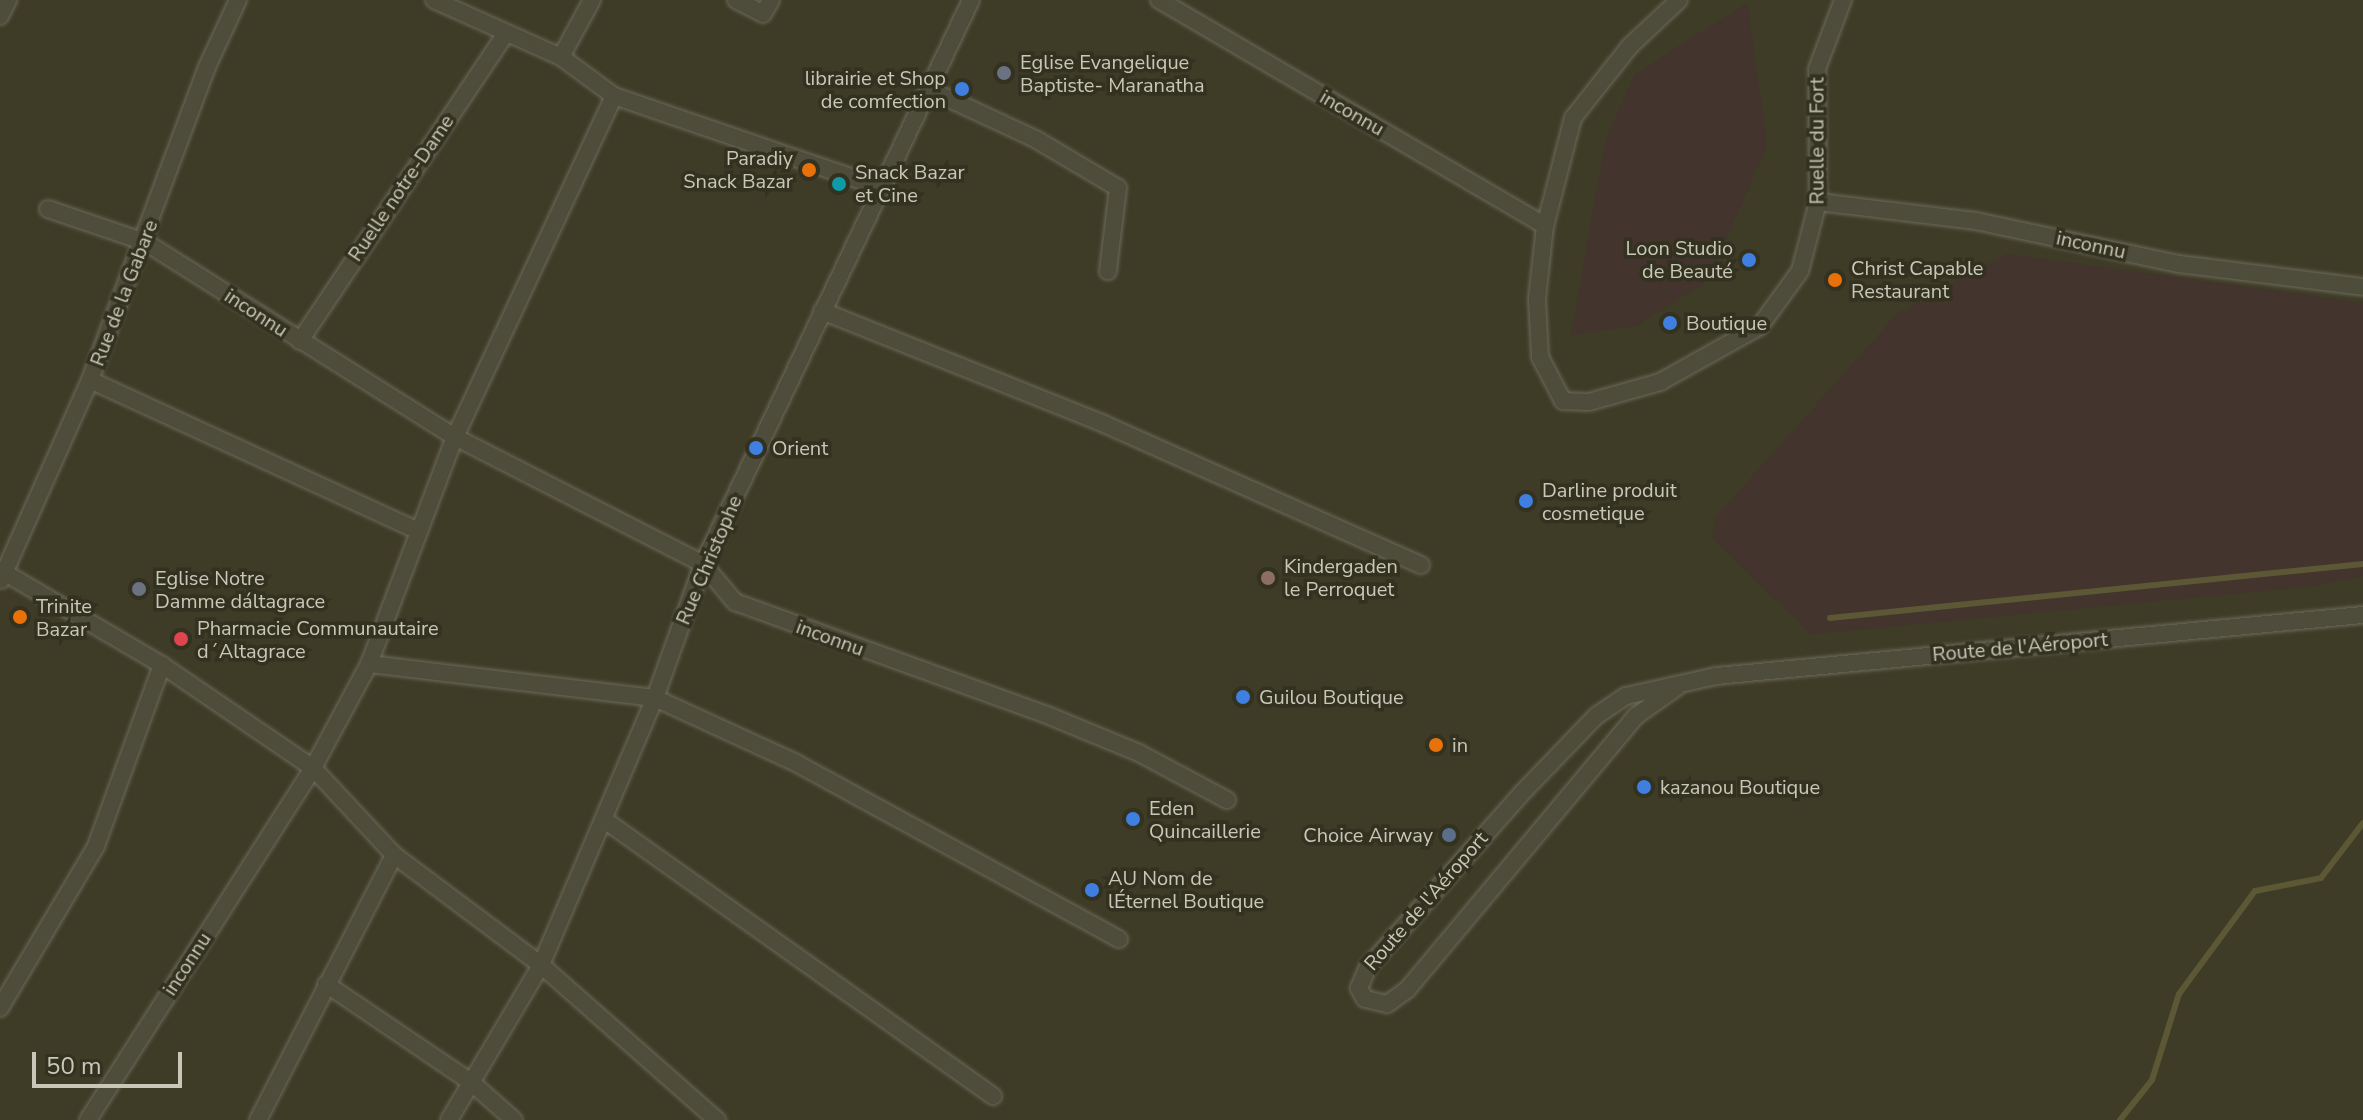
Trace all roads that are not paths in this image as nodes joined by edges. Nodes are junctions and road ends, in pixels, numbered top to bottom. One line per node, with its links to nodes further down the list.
1 (8, 0): 11 (street)
2 (238, 0): 20 (street, Rue de la Gabare)
3 (434, 0): 12 (street)
4 (592, 0): 13 (street)
5 (736, 0): 6 (street)
6 (771, 0)
7 (971, 0): 14 (street, Rue Christophe)
8 (1159, 0): 19 (street, inconnu)
9 (1679, 0): 19 (street, Ruelle du Fort)
10 (1843, 0): 17 (street, Ruelle du Fort)
11 (0, 16)
12 (504, 36): 13 (street); 24 (street, Ruelle notre-Dame)
13 (561, 57): 15 (street)
14 (930, 90): 16 (street, Rue Christophe); 21 (street)
15 (614, 96): 16 (street); 26 (street, inconnu)
16 (880, 187): 23 (street, Rue Christophe)
17 (1818, 202): 19 (street, Ruelle du Fort); 22 (street, inconnu)
18 (48, 209): 20 (street, inconnu)
19 (1545, 226)
20 (145, 242): 24 (street, inconnu); 25 (street, Rue de la Gabare)
21 (1108, 271)
22 (2363, 287)
23 (822, 311): 28 (street, Rue Christophe); 29 (street)
24 (300, 341): 26 (street, inconnu)
25 (90, 380): 27 (street); 30 (street, Rue de la Gabare)
26 (455, 437): 27 (street, inconnu); 28 (street, inconnu)
27 (418, 531): 32 (street, inconnu)
28 (703, 564): 35 (street, Rue Christophe); 37 (street, inconnu)
29 (1421, 565)
30 (2, 575): 33 (street)
31 (2363, 615): 34 (street, Route de l'Aéroport)
32 (369, 664): 35 (street); 36 (street, inconnu)
33 (162, 665): 36 (street); 43 (street)
34 (1677, 687): 34 (street, Route de l'Aéroport)
35 (655, 698): 38 (street, Rue Christophe); 40 (street)
36 (313, 768): 39 (street); 46 (street, inconnu)
37 (1227, 800)
38 (606, 821): 41 (street, Rue Christophe); 45 (street)
39 (394, 855): 41 (street); 42 (street)
40 (1119, 939)
41 (541, 965): 44 (street, Rue Christophe); 50 (street)
42 (326, 984): 44 (street); 47 (street)
43 (0, 1008)
44 (472, 1083): 48 (street, Rue Christophe); 49 (street)
45 (993, 1096)
46 (88, 1120)
47 (258, 1120)
48 (449, 1120)
49 (514, 1120)
50 (717, 1120)

